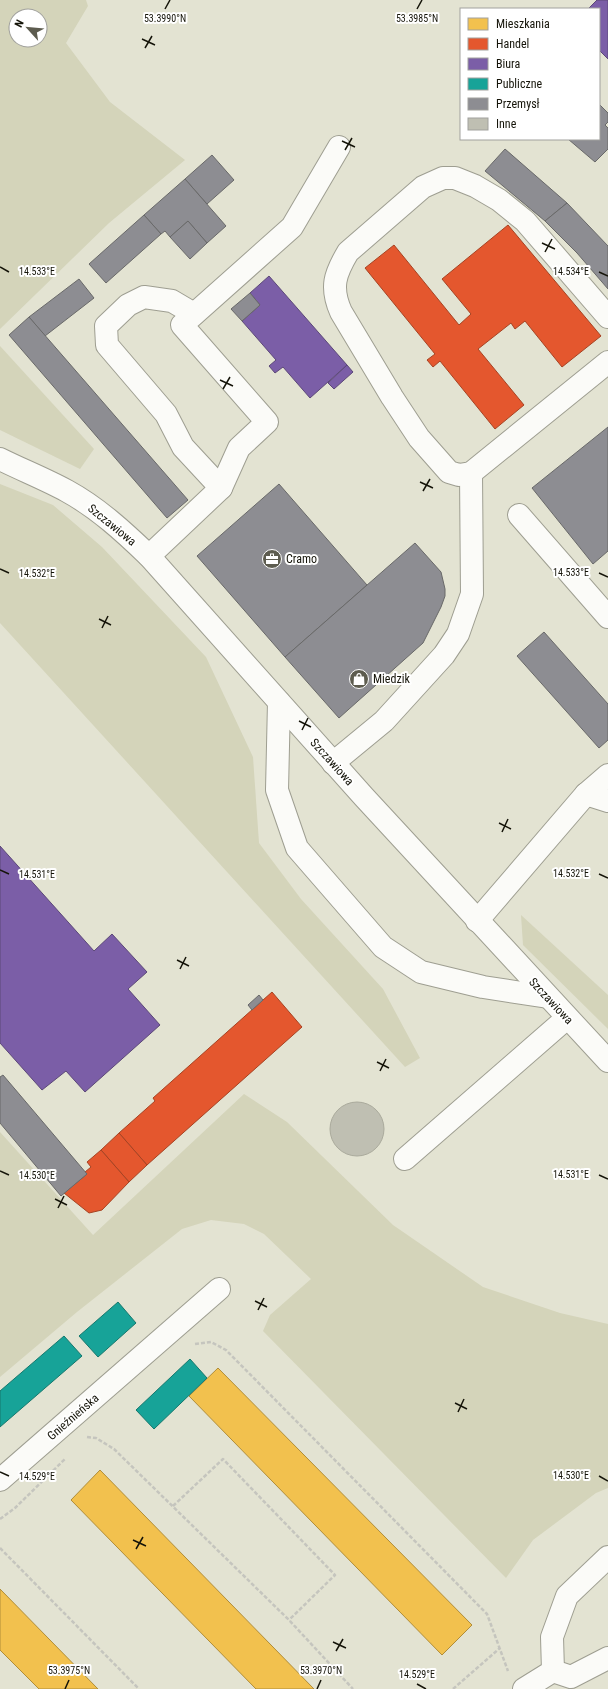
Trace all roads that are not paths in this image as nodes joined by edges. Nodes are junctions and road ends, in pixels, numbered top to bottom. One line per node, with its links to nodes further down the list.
1 (339, 147): 2 (street)
2 (194, 314): 7 (street); 7 (street)
3 (608, 317): 6 (street)
4 (608, 362): 6 (street)
5 (0, 459): 9 (street, Szczawiowa)
6 (471, 473): 12 (street)
7 (221, 488): 9 (street)
8 (519, 515): 10 (street)
9 (149, 556): 11 (street, Szczawiowa)
10 (608, 616)
11 (279, 702): 12 (street, Szczawiowa); 17 (street)
12 (333, 762): 16 (street, Szczawiowa)
13 (608, 775): 14 (street)
14 (586, 794): 15 (street); 16 (street)
15 (608, 801)
16 (477, 921): 17 (street, Szczawiowa)
17 (548, 997): 18 (street, Szczawiowa)
18 (567, 1018): 19 (street, Szczawiowa); 20 (street)
19 (608, 1061)
20 (405, 1159)
21 (219, 1289): 22 (street, Gnieźnieńska)
22 (0, 1480)
23 (608, 1557): 25 (street)
24 (608, 1658): 25 (street)
25 (553, 1670): 26 (street)
26 (516, 1682)

